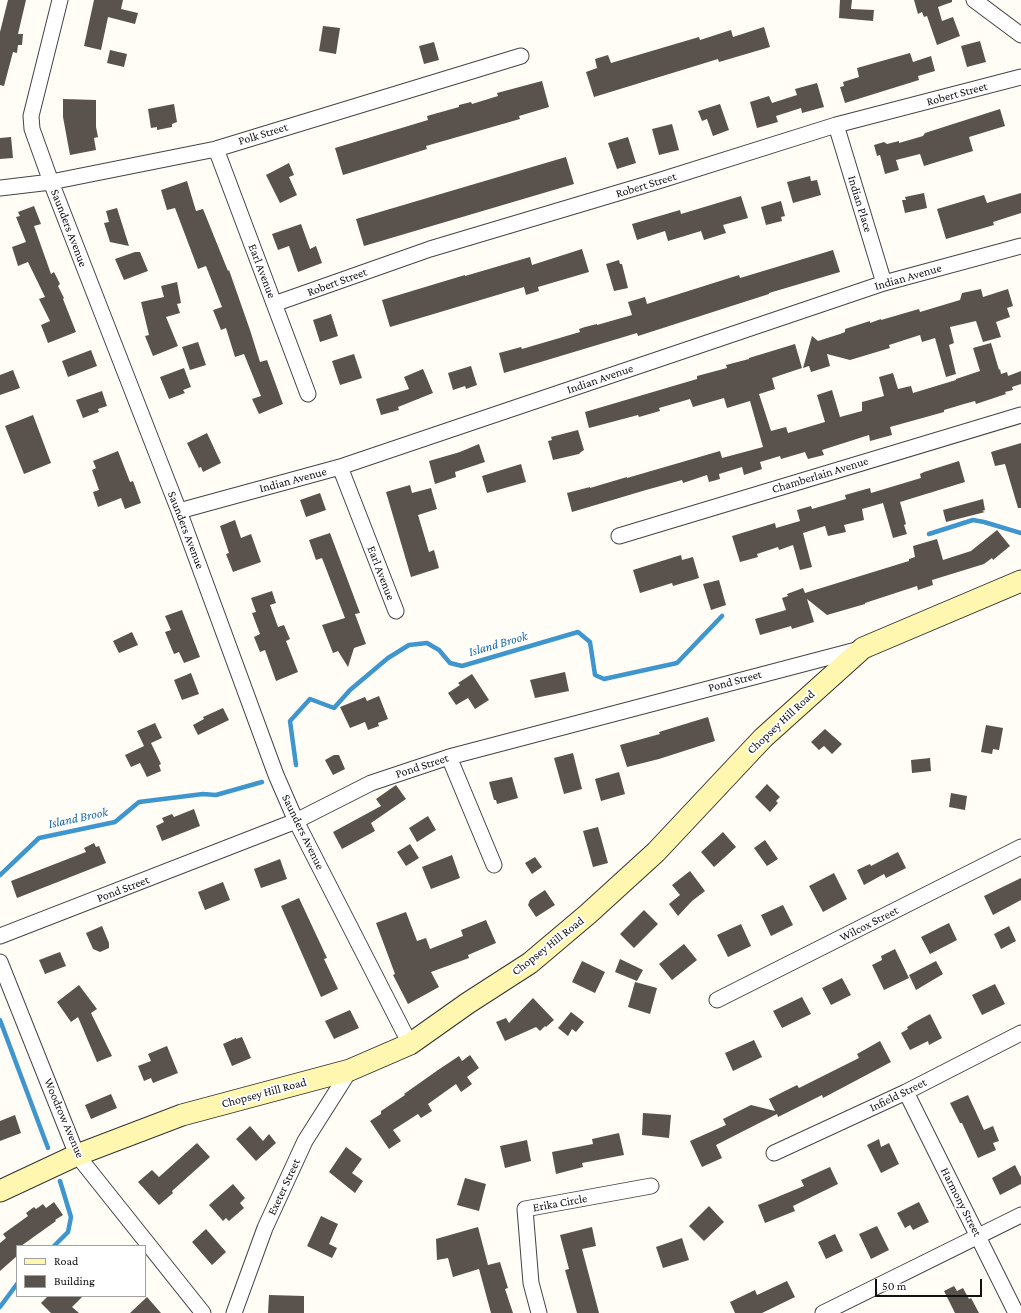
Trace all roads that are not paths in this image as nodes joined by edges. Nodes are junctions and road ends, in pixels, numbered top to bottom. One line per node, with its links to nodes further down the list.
1 (60, 0): 8 (street, Saunders Avenue)
2 (974, 0): 3 (street)
3 (1021, 35)
4 (521, 56): 7 (street, Polk Street)
5 (1021, 77): 6 (street, Robert Street)
6 (836, 125): 11 (street, Indian Place); 12 (street, Robert Street)
7 (216, 149): 8 (street, Polk Street); 12 (street, Earl Avenue)
8 (51, 182): 9 (street, Polk Street); 16 (street, Saunders Avenue)
9 (0, 188)
10 (1021, 246): 11 (street, Indian Avenue)
11 (884, 283): 15 (street, Indian Avenue)
12 (274, 304): 13 (street, Earl Avenue)
13 (308, 394)
14 (1021, 415): 17 (street, Chamberlain Avenue)
15 (340, 467): 16 (street, Indian Avenue); 19 (street, Earl Avenue)
16 (180, 511): 22 (street, Saunders Avenue)
17 (619, 536)
18 (1021, 581): 20 (street, Chopsey Hill Road)
19 (396, 611)
20 (863, 648): 21 (street, Pond Street); 29 (street, Chopsey Hill Road)
21 (449, 757): 22 (street, Pond Street); 24 (street)
22 (296, 821): 25 (street, Pond Street); 29 (street, Saunders Avenue)
23 (1021, 847): 27 (street, Wilcox Street)
24 (494, 865)
25 (0, 936)
26 (0, 962): 33 (street, Woodrow Avenue)
27 (717, 1000)
28 (1021, 1033): 31 (street, Infield Street)
29 (410, 1044): 30 (street, Chopsey Hill Road)
30 (350, 1070): 33 (street, Chopsey Hill Road); 39 (street, Exeter Street)
31 (906, 1092): 32 (street, Infield Street); 37 (street, Harmony Street)
32 (774, 1153)
33 (77, 1155): 35 (street, Chopsey Hill Road); 38 (street, Woodrow Avenue)
34 (651, 1186): 40 (street, Erika Circle)
35 (0, 1191)
36 (1021, 1215): 37 (street)
37 (978, 1236): 41 (street); 42 (street, Harmony Street)
38 (203, 1313)
39 (234, 1313)
40 (540, 1313)
41 (824, 1313)
42 (1016, 1313)

